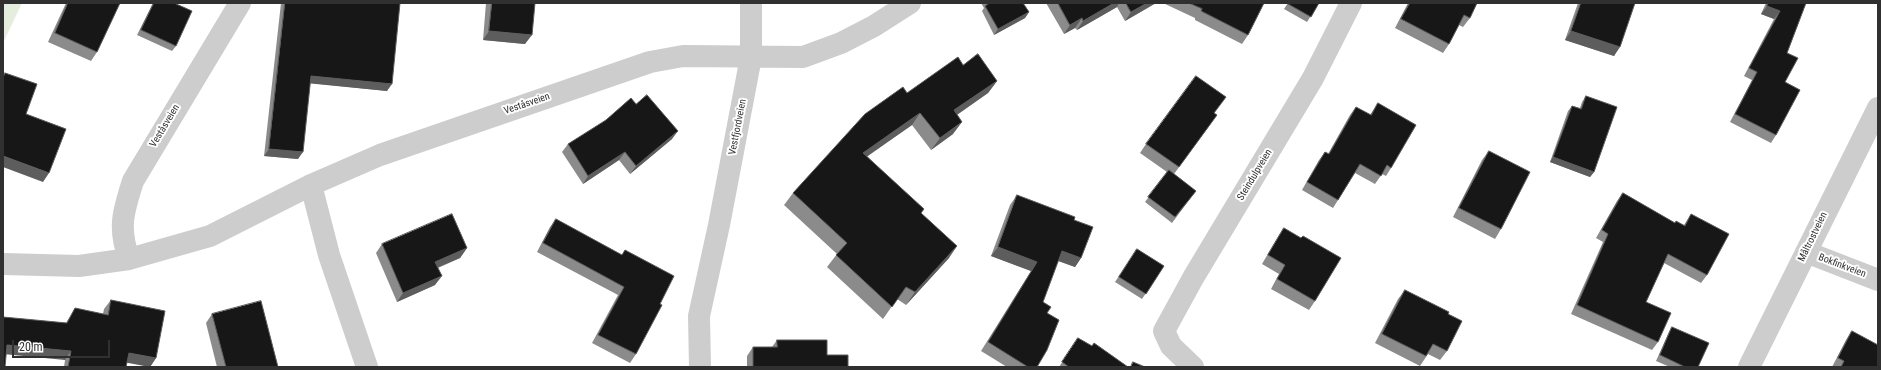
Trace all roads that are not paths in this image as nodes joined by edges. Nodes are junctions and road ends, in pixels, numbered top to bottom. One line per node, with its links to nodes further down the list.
1 (240, 3): 9 (street, Veståsveien)
2 (751, 3): 5 (street, Vestfjordveien)
3 (910, 3): 5 (street)
4 (1352, 3): 14 (street, Steindulpveien)
5 (751, 57): 7 (street, Veståsveien); 13 (street, Vestfjordveien)
6 (1878, 108): 8 (street, Måltrostveien)
7 (311, 185): 9 (street, Veståsveien); 12 (street)
8 (1806, 252): 11 (street, Bokfinkveien); 15 (street, Måltrostveien)
9 (128, 259): 10 (street, Veståsveien)
10 (3, 264)
11 (1878, 280)
12 (368, 367)
13 (700, 367)
14 (1193, 367)
15 (1749, 367)

